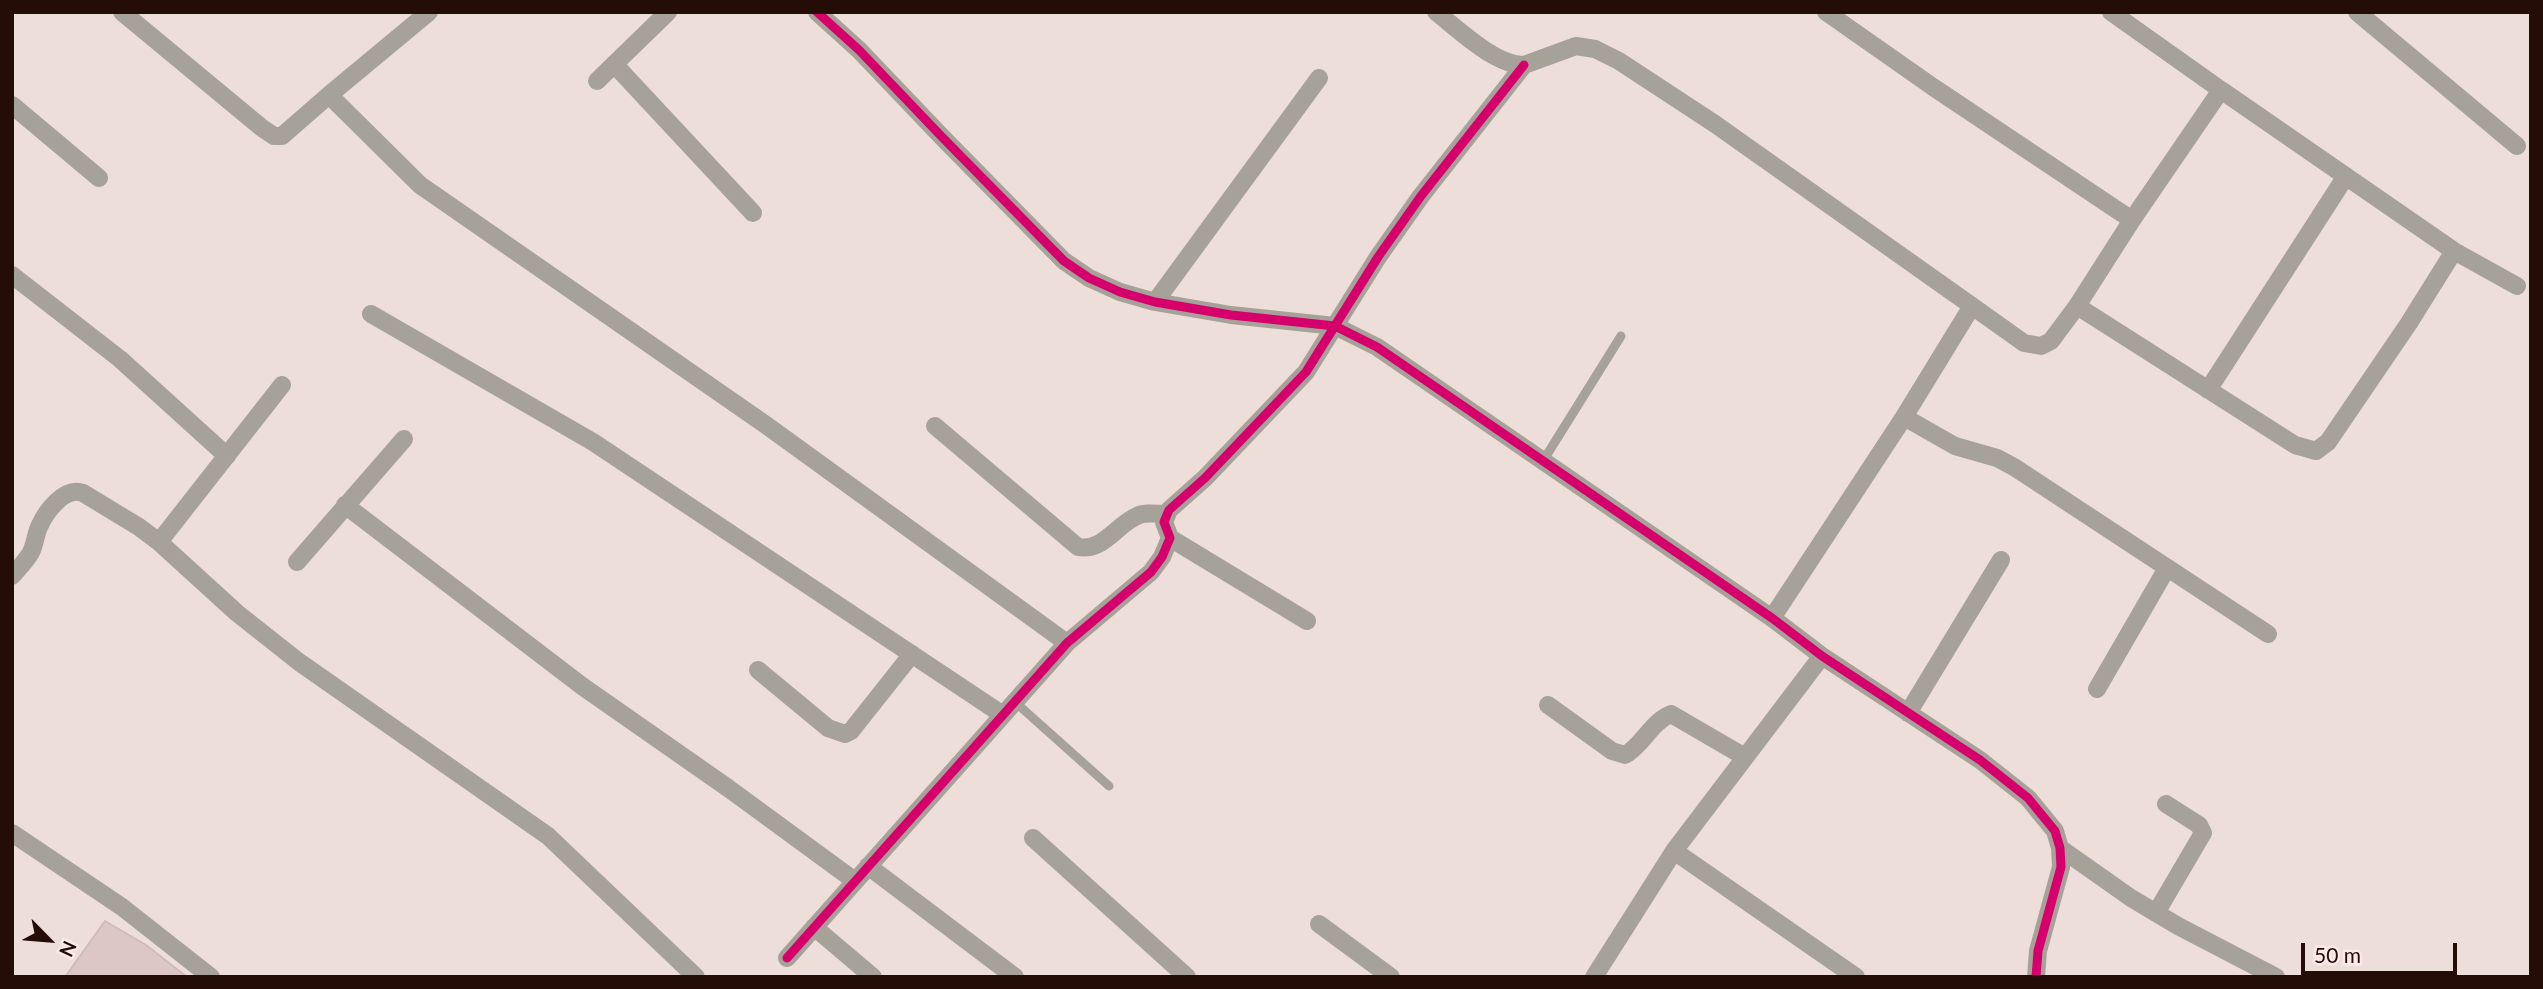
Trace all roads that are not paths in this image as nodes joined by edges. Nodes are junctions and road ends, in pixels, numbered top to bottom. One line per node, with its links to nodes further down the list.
1 (122, 12): 14 (street)
2 (429, 12): 14 (street)
3 (668, 12): 9 (street)
4 (817, 12): 24 (street)
5 (1436, 12): 10 (street)
6 (1826, 12): 20 (street)
7 (2111, 12): 13 (street)
8 (2357, 12): 16 (street)
9 (614, 64): 12 (street); 19 (street)
10 (1524, 65): 25 (street); 28 (street)
11 (1319, 78): 24 (street)
12 (597, 81)
13 (2221, 90): 17 (street); 20 (street)
14 (329, 95): 48 (street)
15 (12, 105): 18 (street)
16 (2517, 146)
17 (2346, 176): 21 (street); 31 (street)
18 (99, 177)
19 (753, 213)
20 (2132, 220): 26 (street)
21 (2454, 251): 23 (street); 31 (street)
22 (12, 275): 35 (street)
23 (2517, 286)
24 (1155, 302): 28 (street)
25 (1972, 306): 26 (street); 32 (street)
26 (2077, 306): 31 (street)
27 (371, 314): 49 (street)
28 (1335, 326): 36 (street); 38 (street)
29 (1622, 336): 36 (lane)
30 (282, 386): 35 (street)
31 (2208, 390)
32 (1905, 417): 43 (street); 45 (street)
33 (935, 426): 38 (street)
34 (404, 439): 37 (street)
35 (227, 456): 40 (street)
36 (1543, 461): 45 (street)
37 (345, 505): 42 (street); 64 (street)
38 (1166, 514): 39 (street)
39 (1170, 538): 46 (street); 48 (street)
40 (159, 542): 44 (street); 71 (street)
41 (2001, 560): 55 (street)
42 (298, 562)
43 (2167, 568): 47 (street); 52 (street)
44 (12, 576)
45 (1772, 618): 50 (street)
46 (1307, 621)
47 (2268, 634)
48 (1067, 643): 54 (street)
49 (912, 654): 51 (street); 54 (street)
50 (1822, 656): 55 (street); 56 (street)
51 (758, 670)
52 (2097, 689)
53 (1548, 705): 56 (street)
54 (1009, 709): 57 (lane); 63 (street)
55 (1908, 713): 61 (street)
56 (1745, 757): 62 (street)
57 (1109, 786)
58 (2166, 804): 65 (street)
59 (12, 833): 70 (street)
60 (1033, 838): 74 (street)
61 (2060, 848): 65 (street); 77 (street)
62 (1674, 851): 69 (street); 76 (street)
63 (868, 866): 64 (street); 73 (street)
64 (855, 881): 67 (street)
65 (2156, 913): 78 (street)
66 (1319, 924): 75 (street)
67 (814, 927): 68 (street); 72 (street)
68 (786, 958)
69 (1597, 975)
70 (211, 977)
71 (696, 977)
72 (873, 977)
73 (1015, 977)
74 (1187, 977)
75 (1391, 977)
76 (1856, 977)
77 (2036, 977)
78 (2276, 977)

